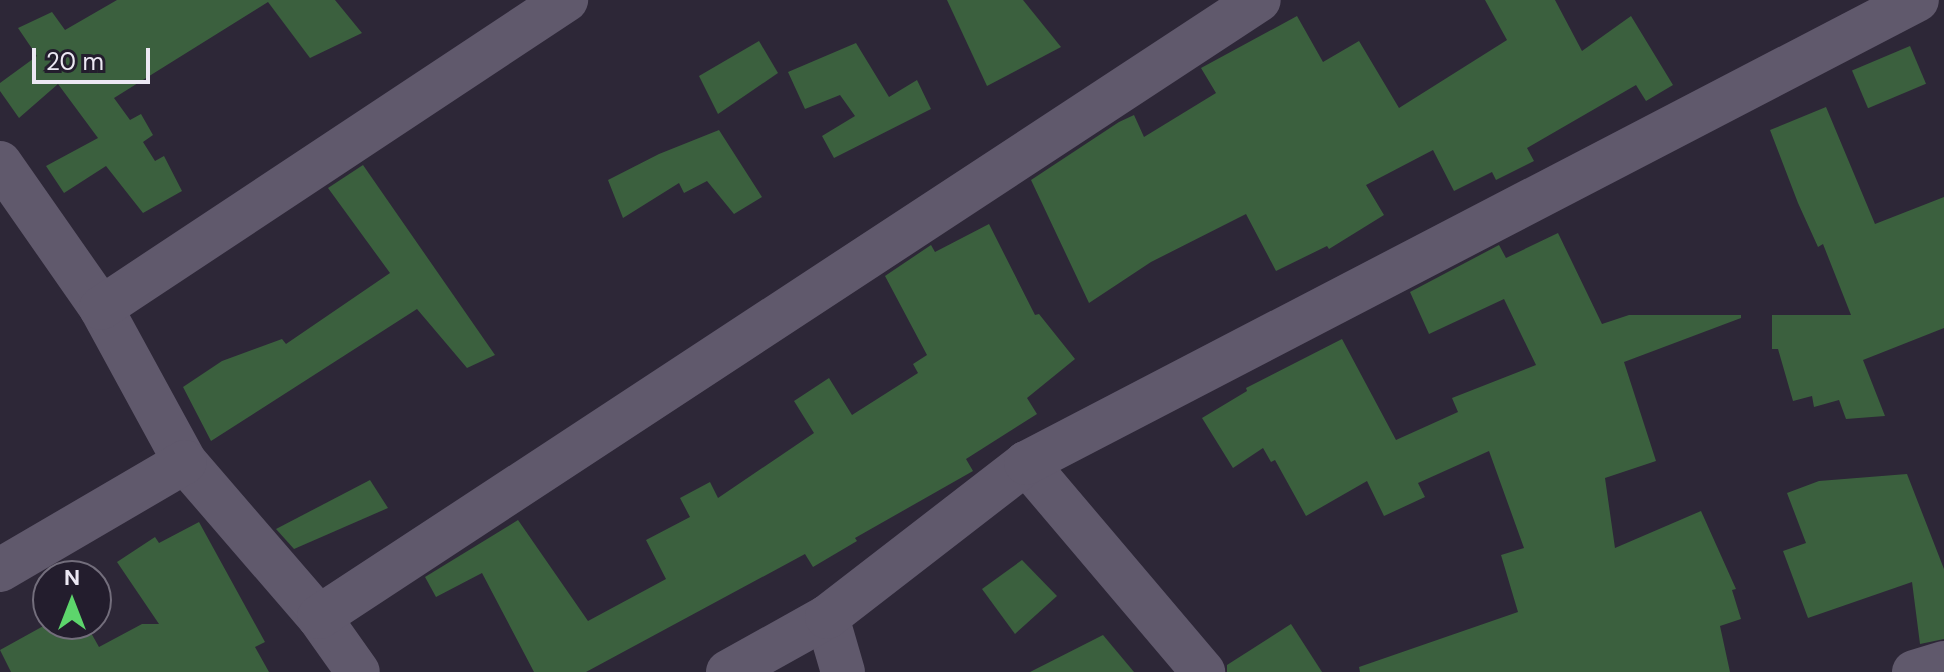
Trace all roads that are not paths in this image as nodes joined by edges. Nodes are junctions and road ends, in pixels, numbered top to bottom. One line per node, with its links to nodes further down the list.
1 (566, 0): 5 (street)
2 (1259, 0): 9 (street)
3 (1917, 0): 7 (street)
4 (7, 190): 5 (street)
5 (101, 308): 6 (street)
6 (185, 462): 8 (street); 9 (street)
7 (1026, 463): 10 (street); 15 (street)
8 (0, 570)
9 (319, 617): 12 (street)
10 (827, 617): 13 (street); 14 (street)
11 (1944, 663): 16 (street)
12 (358, 672)
13 (728, 672)
14 (843, 672)
15 (1203, 672)
16 (1914, 672)

